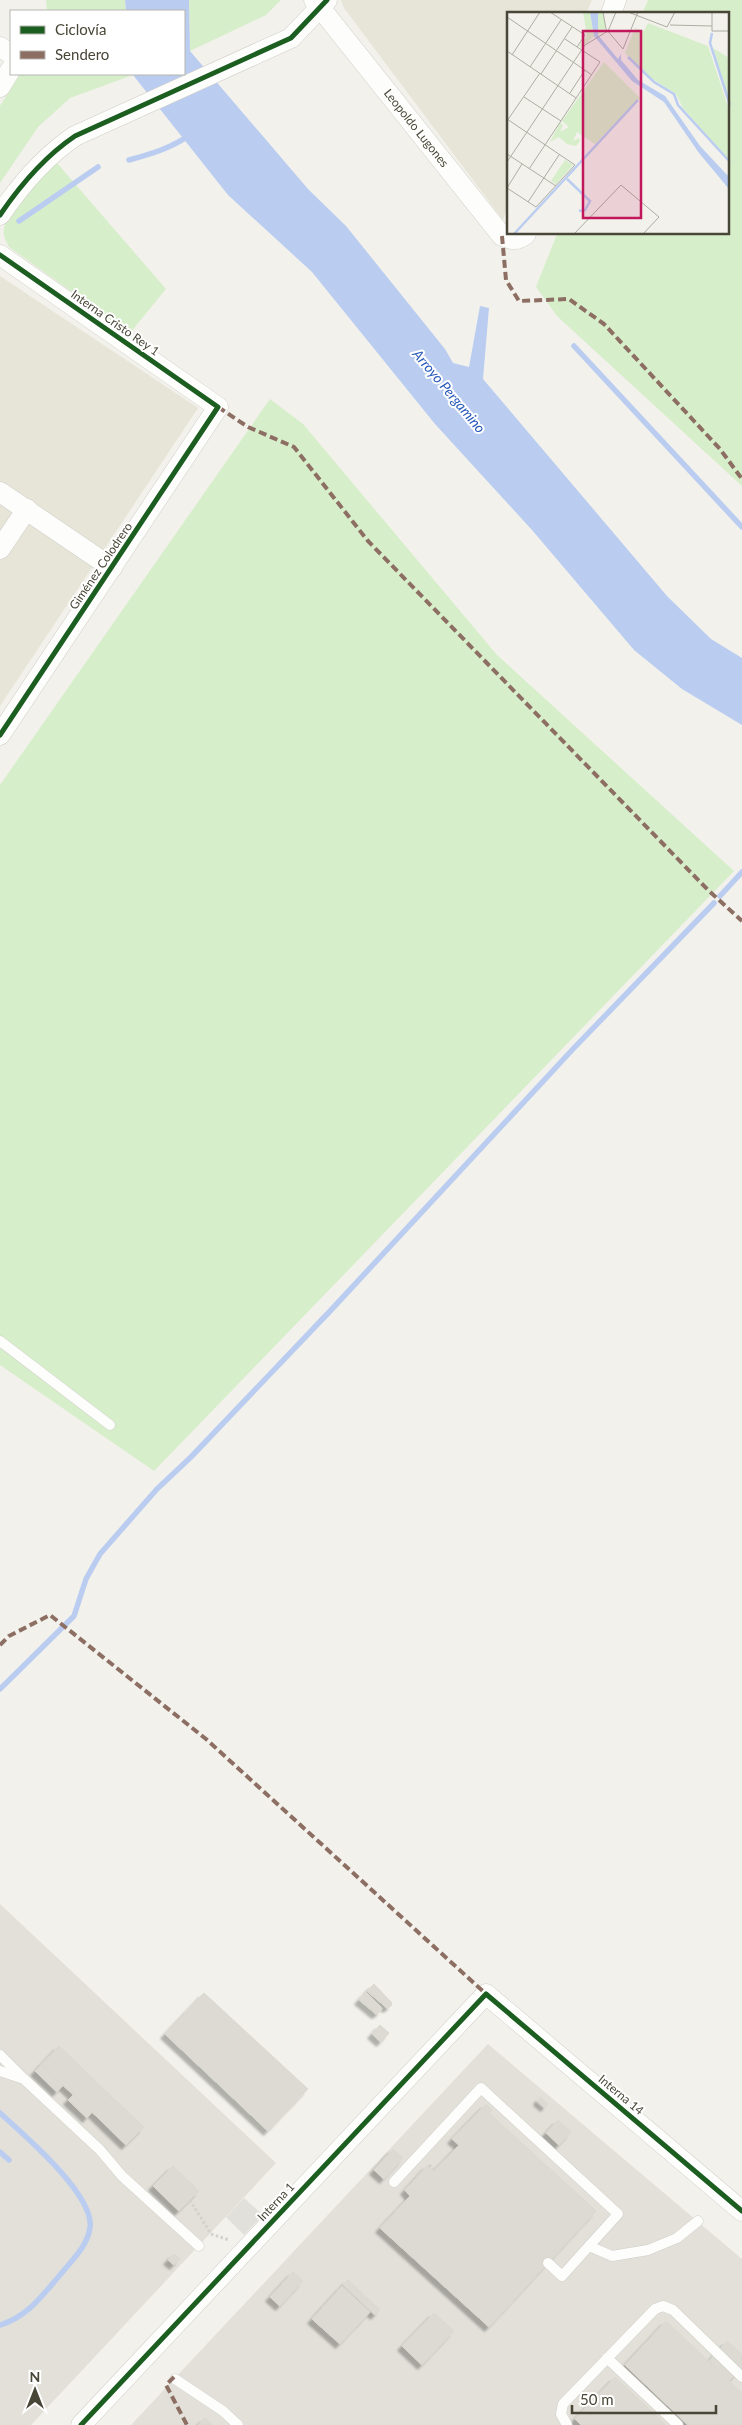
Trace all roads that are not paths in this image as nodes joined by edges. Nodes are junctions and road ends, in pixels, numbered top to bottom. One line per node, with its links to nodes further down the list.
1 (616, 0): 3 (street)
2 (320, 3): 6 (street); 7 (street, Leopoldo Lugones)
3 (612, 12)
4 (10, 71): 5 (street)
5 (0, 87)
6 (0, 215)
7 (525, 235)
8 (0, 255): 9 (street, Interna Cristo Rey 1)
9 (218, 406): 13 (street, Giménez Colodrero)
10 (0, 492): 11 (street)
11 (27, 509): 12 (street); 13 (street)
12 (0, 549)
13 (112, 568): 14 (street, Giménez Colodrero)
14 (0, 735)
15 (0, 1341): 16 (lane)
16 (110, 1425)
17 (486, 1994): 22 (street, Interna 14); 30 (street, Interna 1)
18 (0, 2055): 20 (lane)
19 (0, 2071): 20 (lane)
20 (24, 2079): 24 (lane)
21 (394, 2182): 25 (lane)
22 (742, 2211)
23 (698, 2222): 25 (lane)
24 (199, 2246)
25 (589, 2246): 26 (lane)
26 (548, 2263)
27 (607, 2358): 28 (lane); 32 (lane); 33 (lane)
28 (742, 2377)
29 (175, 2379): 31 (lane)
30 (81, 2425)
31 (238, 2425)
32 (567, 2425)
33 (678, 2425)

